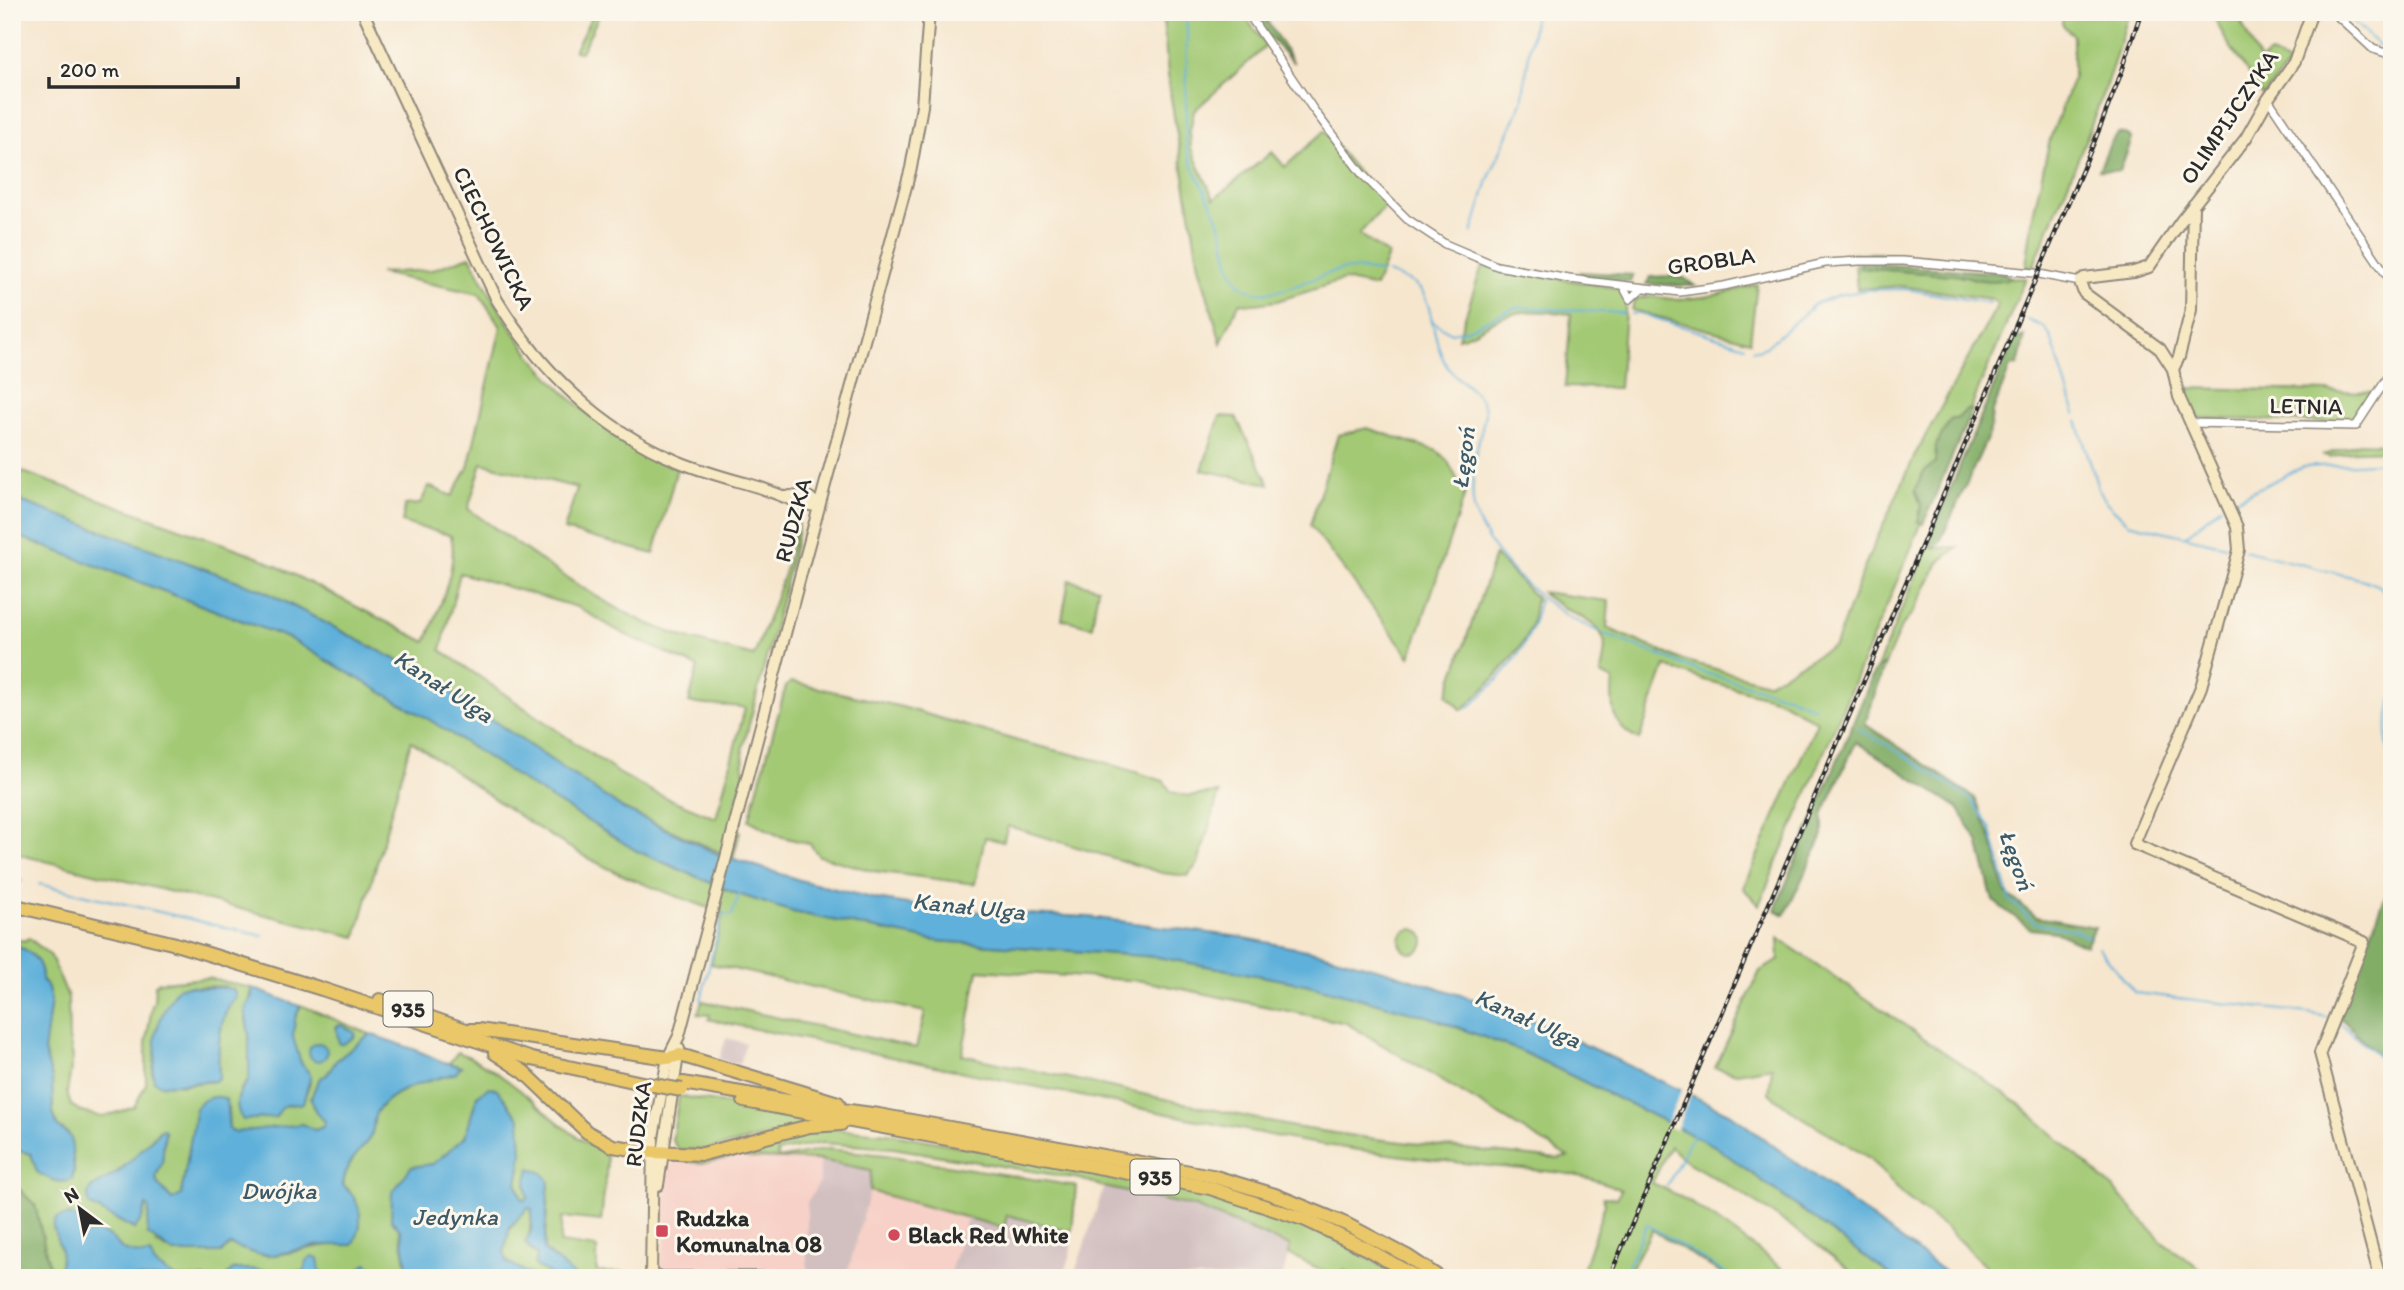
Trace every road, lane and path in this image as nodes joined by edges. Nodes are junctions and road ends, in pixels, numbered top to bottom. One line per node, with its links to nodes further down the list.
1 (363, 12): 17 (main road, CIECHOWICKA)
2 (929, 12): 16 (main road, RUDZKA)
3 (1247, 12): 11 (street, GROBLA)
4 (2312, 12): 7 (main road, OLIMPIJCZYKA)
5 (2333, 12): 6 (street)
6 (2392, 55)
7 (2268, 99): 8 (main road, OLIMPIJCZYKA); 10 (street)
8 (2193, 205): 9 (main road, OLIMPIJCZYKA); 13 (main road, OLIMPIJCZYKA)
9 (2080, 282): 12 (street, GROBLA); 13 (main road)
10 (2392, 283)
11 (1623, 286): 12 (street, GROBLA); 12 (street)
12 (1642, 288)
13 (2173, 369): 15 (main road)
14 (2392, 371): 15 (street, LETNIA)
15 (2190, 423): 29 (main road)
16 (826, 479): 17 (main road); 18 (main road, RUDZKA)
17 (801, 500): 18 (main road); 19 (main road)
18 (818, 506): 19 (main road, RUDZKA)
19 (812, 529): 22 (main road, RUDZKA)
20 (12, 905): 21 (main road, 935)
21 (461, 1033): 22 (main road); 23 (main road, 935, bridge); 24 (main road)
22 (673, 1057): 23 (main road); 24 (main road, RUDZKA)
23 (878, 1121): 24 (main road); 27 (main road, 935); 28 (main road, 935)
24 (657, 1153): 25 (main road, RUDZKA)
25 (651, 1276): 26 (street)
26 (810, 1278)
27 (1418, 1278)
28 (1440, 1278)
29 (2380, 1278)

